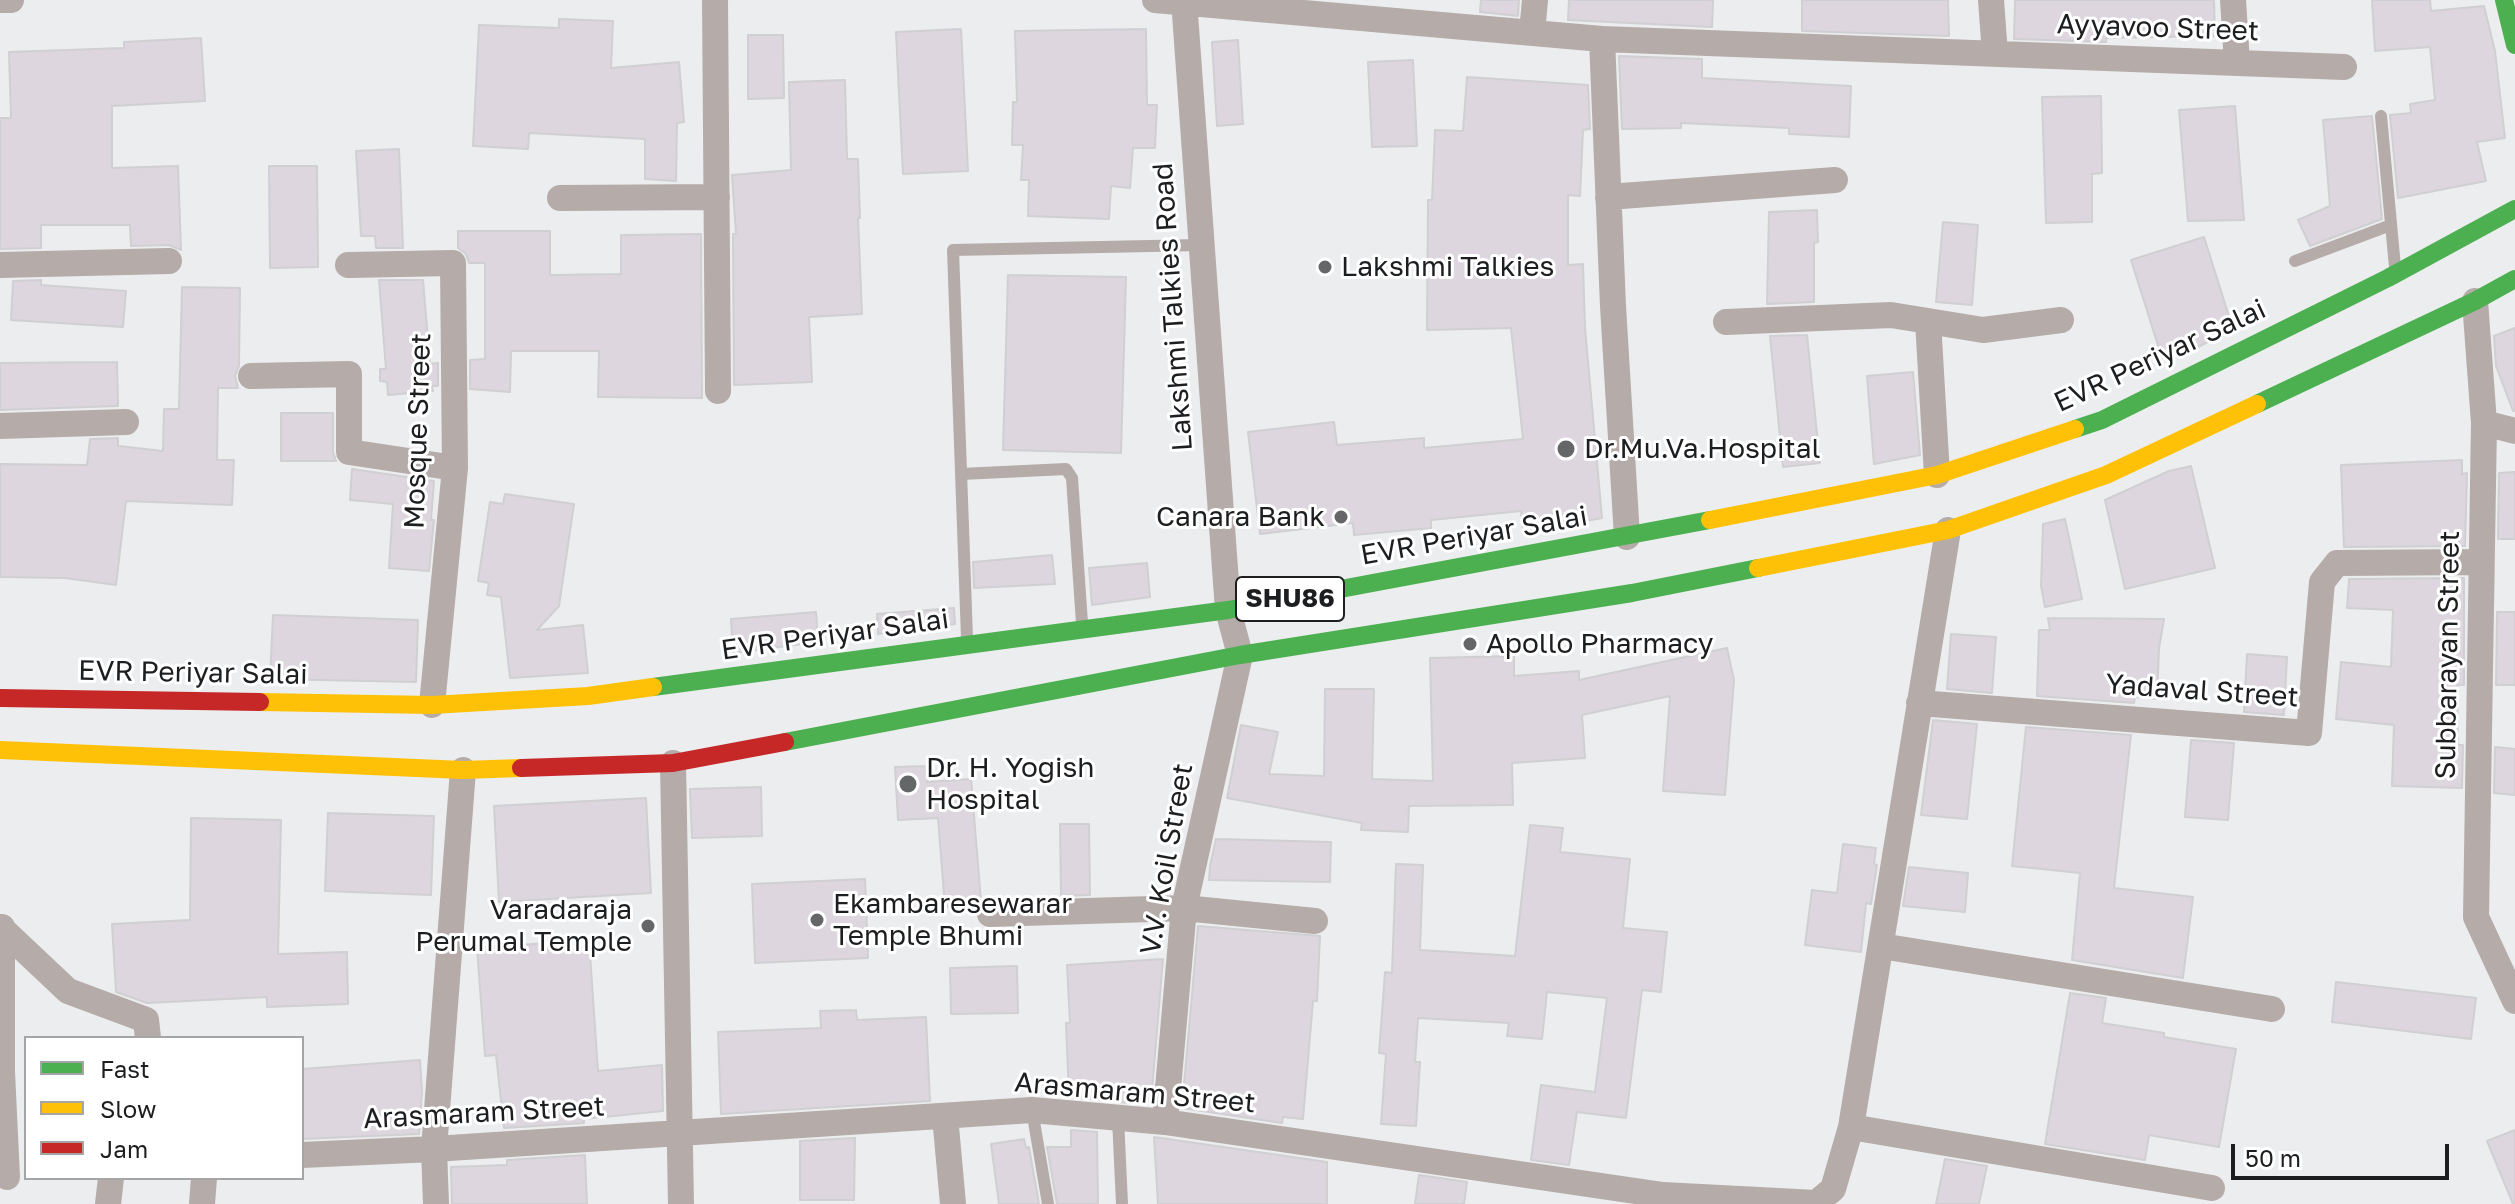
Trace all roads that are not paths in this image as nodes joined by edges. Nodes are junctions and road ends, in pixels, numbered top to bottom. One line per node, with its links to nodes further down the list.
1 (0, 0): 2 (street)
2 (11, 0)
3 (715, 0): 18 (street)
4 (1155, 0): 9 (street, Ayyavoo Street)
5 (1535, 0): 10 (street)
6 (1991, 0): 13 (street)
7 (2233, 0): 14 (street)
8 (2504, 0): 12 (main road)
9 (1184, 1): 10 (street, Ayyavoo Street); 23 (street, Lakshmi Talkies Road)
10 (1532, 33): 11 (street, Ayyavoo Street)
11 (1602, 39): 13 (street, Ayyavoo Street); 19 (street)
12 (2515, 45)
13 (1995, 54): 14 (street, Ayyavoo Street)
14 (2237, 63): 15 (street, Ayyavoo Street)
15 (2344, 67)
16 (2381, 116): 22 (lane)
17 (1835, 180): 19 (street)
18 (717, 197): 20 (street); 35 (street)
19 (1608, 197): 44 (street)
20 (560, 198)
21 (2515, 209): 28 (main road, EVR Periyar Salai / SHU86)
22 (2391, 225): 25 (lane); 28 (lane)
23 (1200, 245): 41 (lane); 46 (street, Lakshmi Talkies Road)
24 (169, 261): 26 (street)
25 (2295, 261)
26 (0, 265)
27 (348, 265): 40 (street, Mosque Street)
28 (2396, 274): 42 (main road, EVR Periyar Salai / SHU86)
29 (2515, 279): 30 (main road, SHU86)
30 (2475, 301): 37 (street, Subbarayan Street); 43 (main road, SHU86)
31 (2061, 320): 32 (street)
32 (1928, 321): 33 (street); 42 (street)
33 (1726, 322)
34 (251, 376): 40 (street)
35 (718, 391)
36 (126, 422): 38 (street)
37 (2484, 423): 39 (street); 45 (street, Subbarayan Street)
38 (0, 426)
39 (2515, 431)
40 (455, 468): 52 (street, Mosque Street)
41 (961, 474): 47 (lane); 48 (lane)
42 (1937, 475): 44 (main road, EVR Periyar Salai / SHU86)
43 (1948, 530): 49 (main road, SHU86); 51 (street)
44 (1627, 537): 46 (main road, EVR Periyar Salai / SHU86)
45 (2481, 562): 51 (street, Yadaval Street); 61 (street, Subbarayan Street)
46 (1228, 610): 47 (main road, EVR Periyar Salai / SHU86); 49 (street, V.V. Koil Street)
47 (1083, 630): 48 (main road, EVR Periyar Salai / SHU86)
48 (968, 645): 52 (main road, EVR Periyar Salai / SHU86)
49 (1240, 655): 54 (main road, SHU86); 56 (street, V.V. Koil Street)
50 (0, 698): 52 (main road, EVR Periyar Salai / SHU86)
51 (1919, 703): 60 (street)
52 (432, 705)
53 (0, 750): 55 (main road, SHU86)
54 (673, 763): 55 (main road, SHU86); 69 (street)
55 (463, 770): 70 (street)
56 (1184, 908): 57 (street); 58 (street); 67 (street, V.V. Koil Street)
57 (990, 914)
58 (1315, 921)
59 (1, 927): 63 (street); 72 (street)
60 (1881, 946): 62 (street); 68 (street)
61 (2515, 1001)
62 (2272, 1009)
63 (148, 1036)
64 (1032, 1110): 65 (street, Arasmaram Street); 66 (street, Arasmaram Street); 82 (lane)
65 (945, 1116): 69 (street, Arasmaram Street); 81 (street)
66 (1118, 1118): 67 (street, Arasmaram Street); 83 (lane)
67 (1165, 1122): 76 (street, Arasmaram Street)
68 (1851, 1127): 75 (street); 76 (street)
69 (680, 1133): 70 (street, Arasmaram Street); 80 (street)
70 (434, 1149): 71 (street, Arasmaram Street); 79 (street)
71 (304, 1155)
72 (11, 1177)
73 (111, 1180): 77 (street)
74 (204, 1180): 78 (street)
75 (2212, 1188)
76 (1816, 1203)
77 (108, 1204)
78 (202, 1204)
79 (436, 1204)
80 (681, 1204)
81 (953, 1204)
82 (1048, 1204)
83 (1122, 1204)

